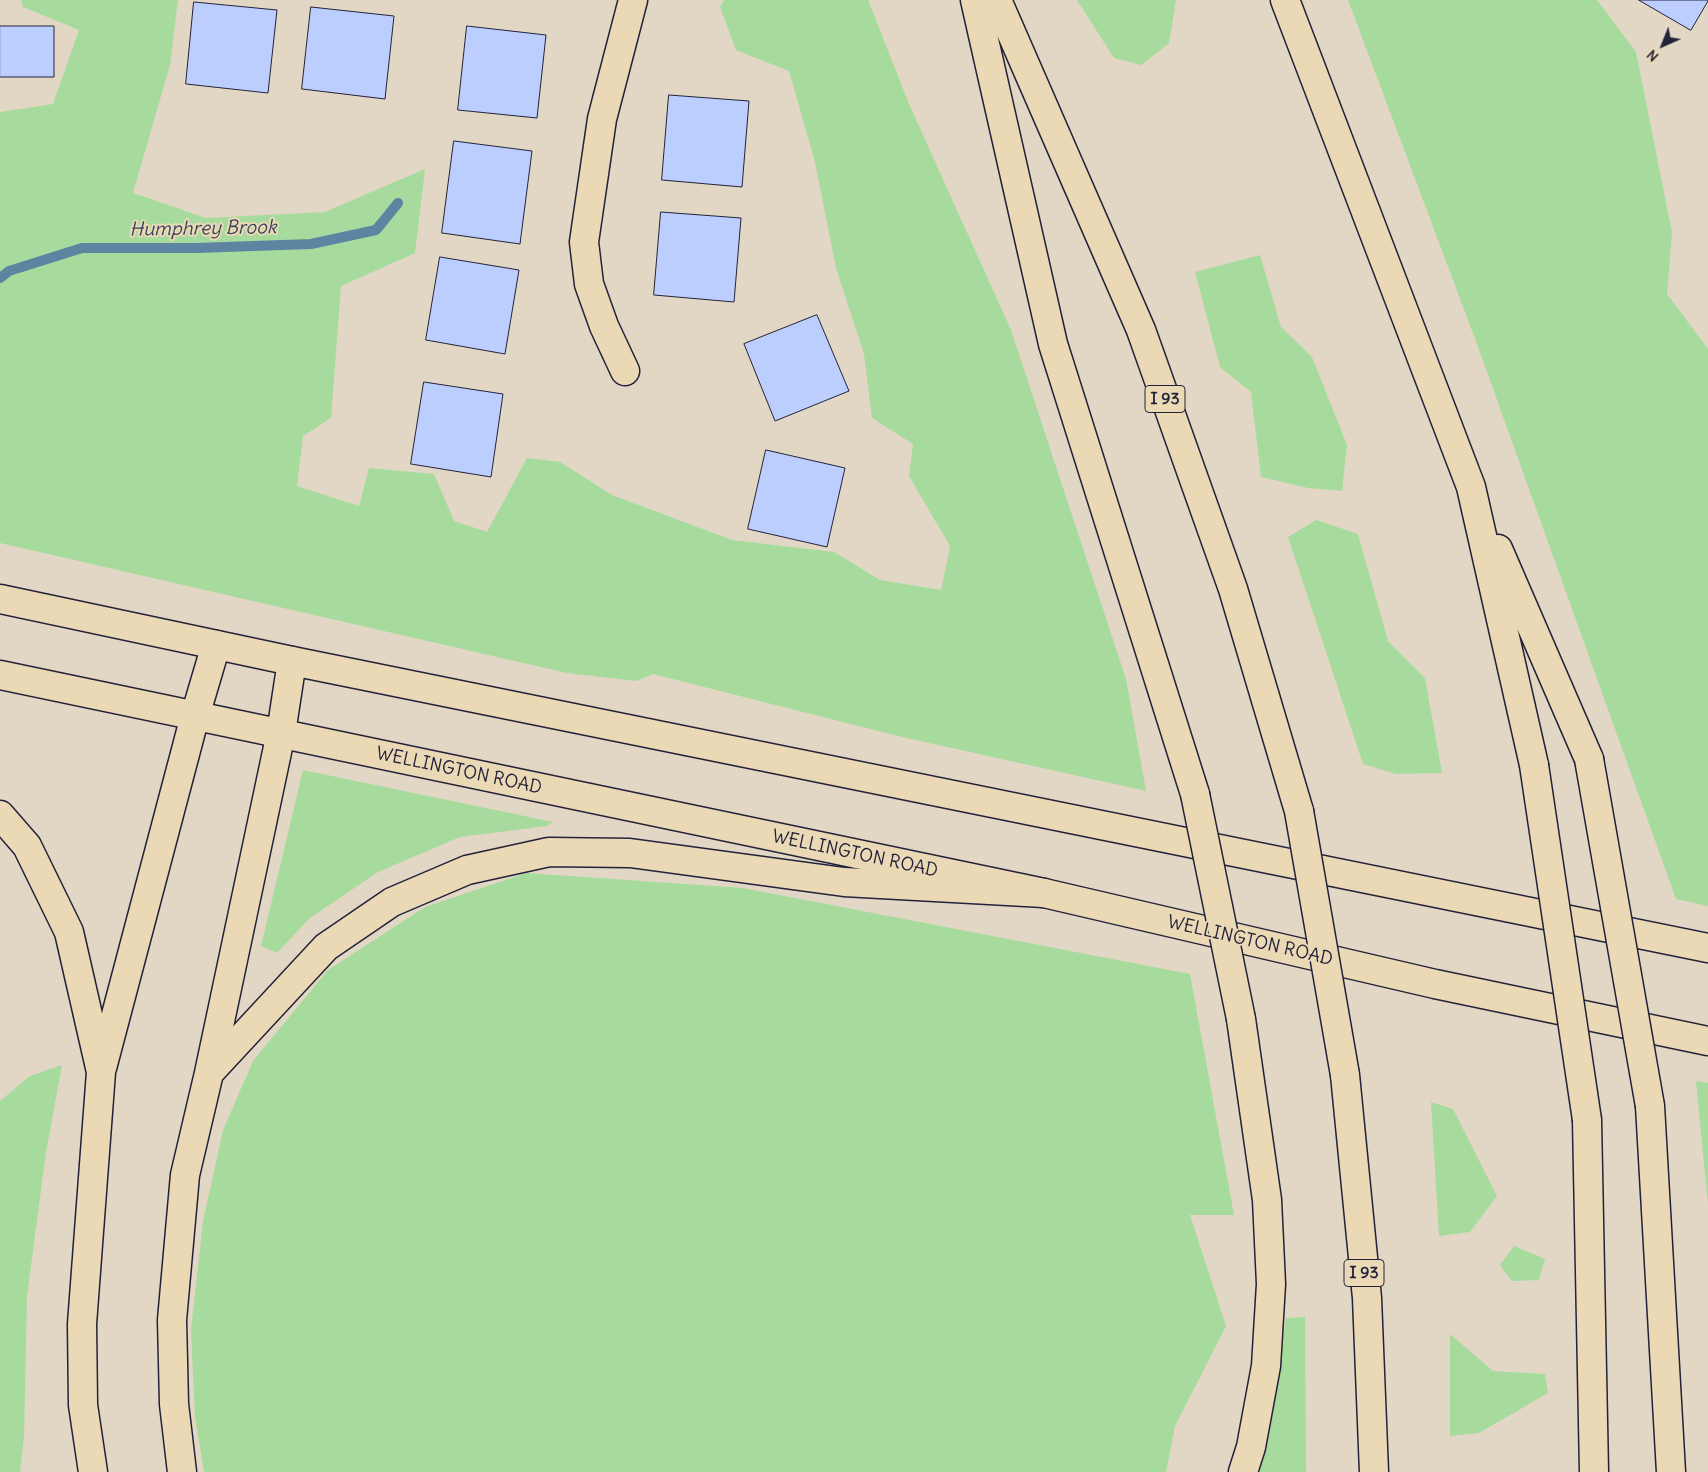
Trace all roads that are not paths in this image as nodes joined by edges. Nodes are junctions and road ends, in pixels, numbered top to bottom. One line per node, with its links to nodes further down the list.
1 (633, 0): 5 (main road)
2 (975, 0): 21 (main road, bridge)
3 (997, 0): 22 (main road, I 93, bridge)
4 (1285, 0): 6 (main road)
5 (625, 371)
6 (1471, 487): 23 (main road, bridge); 24 (main road, bridge)
7 (0, 599): 8 (main road)
8 (216, 645): 9 (main road); 11 (main road)
9 (292, 661): 12 (main road); 15 (main road)
10 (0, 675): 11 (main road, WELLINGTON ROAD)
11 (195, 716): 12 (main road, WELLINGTON ROAD); 17 (main road)
12 (282, 733): 14 (main road, WELLINGTON ROAD); 18 (main road)
13 (0, 815): 17 (main road)
14 (1044, 893): 16 (main road, WELLINGTON ROAD); 18 (main road)
15 (1708, 948)
16 (1708, 1041)
17 (101, 1072): 19 (main road)
18 (208, 1073): 20 (main road)
19 (93, 1472)
20 (182, 1472)
21 (1243, 1472)
22 (1374, 1472)
23 (1594, 1472)
24 (1671, 1472)

